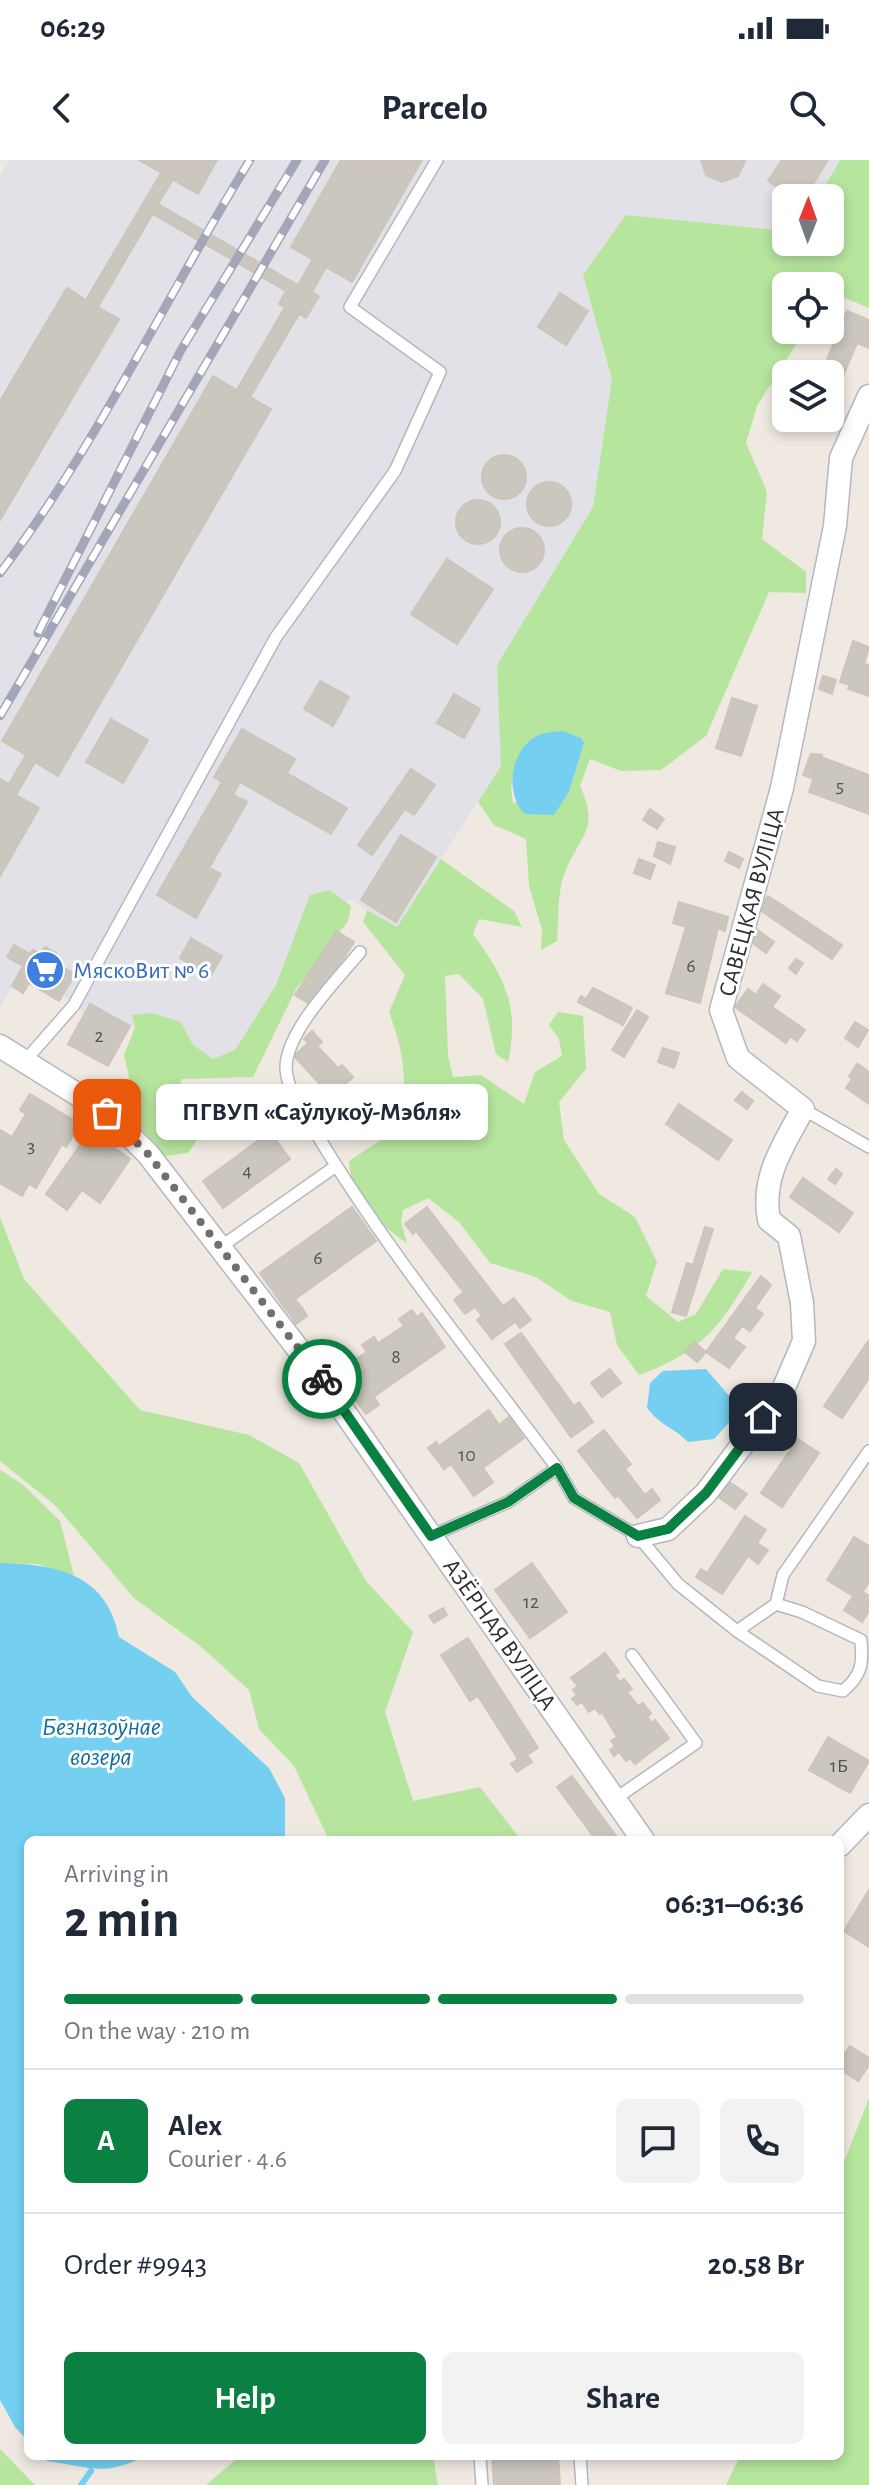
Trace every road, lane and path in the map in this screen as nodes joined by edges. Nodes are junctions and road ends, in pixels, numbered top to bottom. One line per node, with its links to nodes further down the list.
1 (437, 160): 5 (lane)
2 (869, 396): 6 (street, САВЕЦКАЯ ВУЛІЦА)
3 (360, 952): 8 (lane)
4 (0, 1046): 5 (street, АЗЁРНАЯ ВУЛІЦА)
5 (24, 1062): 9 (street, АЗЁРНАЯ ВУЛІЦА)
6 (803, 1109): 7 (lane); 13 (street)
7 (869, 1147)
8 (336, 1166): 9 (lane); 11 (lane)
9 (219, 1248): 12 (street, АЗЁРНАЯ ВУЛІЦА)
10 (869, 1451): 14 (lane)
11 (557, 1468): 12 (lane); 13 (lane)
12 (431, 1536): 17 (street, АЗЁРНАЯ ВУЛІЦА)
13 (638, 1536): 15 (lane)
14 (776, 1604): 15 (lane); 15 (lane)
15 (737, 1631)
16 (632, 1655): 17 (lane)
17 (615, 1799): 19 (street, АЗЁРНАЯ ВУЛІЦА)
18 (869, 1815): 20 (street)
19 (640, 1836)
20 (844, 1841)
21 (480, 2460): 23 (lane)
22 (580, 2460): 24 (lane)
23 (482, 2485)
24 (582, 2485)

